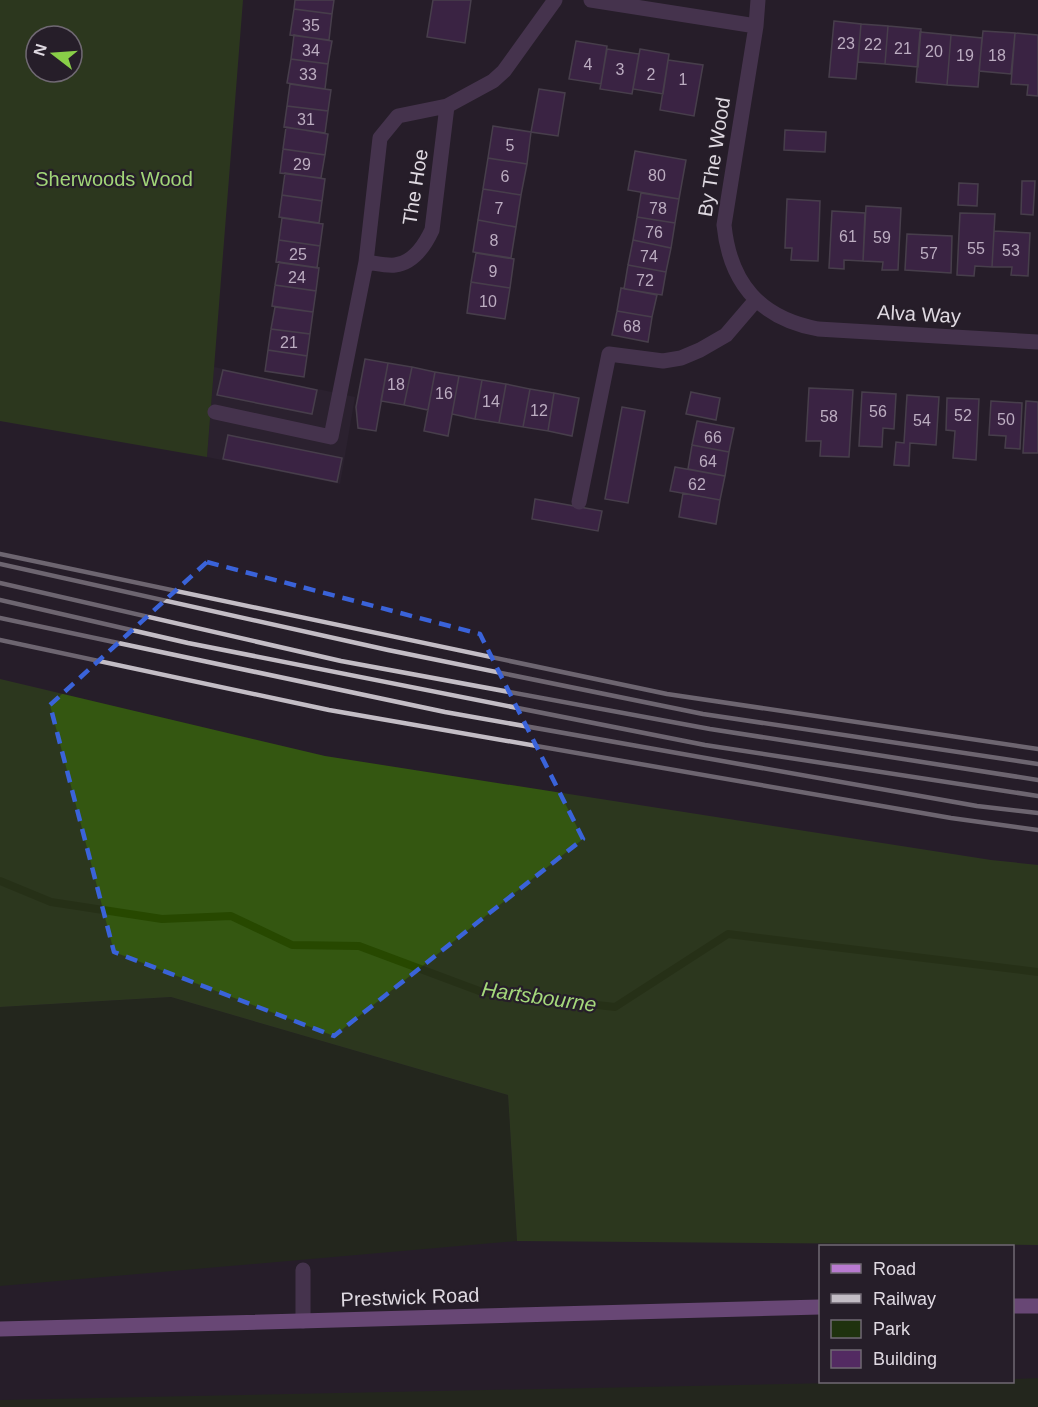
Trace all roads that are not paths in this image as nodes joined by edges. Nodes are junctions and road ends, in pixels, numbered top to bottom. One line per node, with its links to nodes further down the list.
1 (555, 0): 5 (street, The Hoe)
2 (591, 0): 4 (street)
3 (758, 0): 4 (street, By The Wood)
4 (756, 26): 7 (street, By The Wood)
5 (447, 106): 6 (street, The Hoe); 6 (street, The Hoe)
6 (366, 262): 10 (street, The Hoe)
7 (756, 300): 8 (street, By The Wood); 11 (street)
8 (797, 325): 9 (street, Alva Way)
9 (1038, 342)
10 (215, 412)
11 (579, 502)
12 (303, 1270): 16 (street)
13 (1014, 1306): 14 (main road)
14 (1038, 1306)
15 (819, 1307): 16 (main road, Prestwick Road)
16 (303, 1321): 17 (main road, Prestwick Road)
17 (0, 1329)

